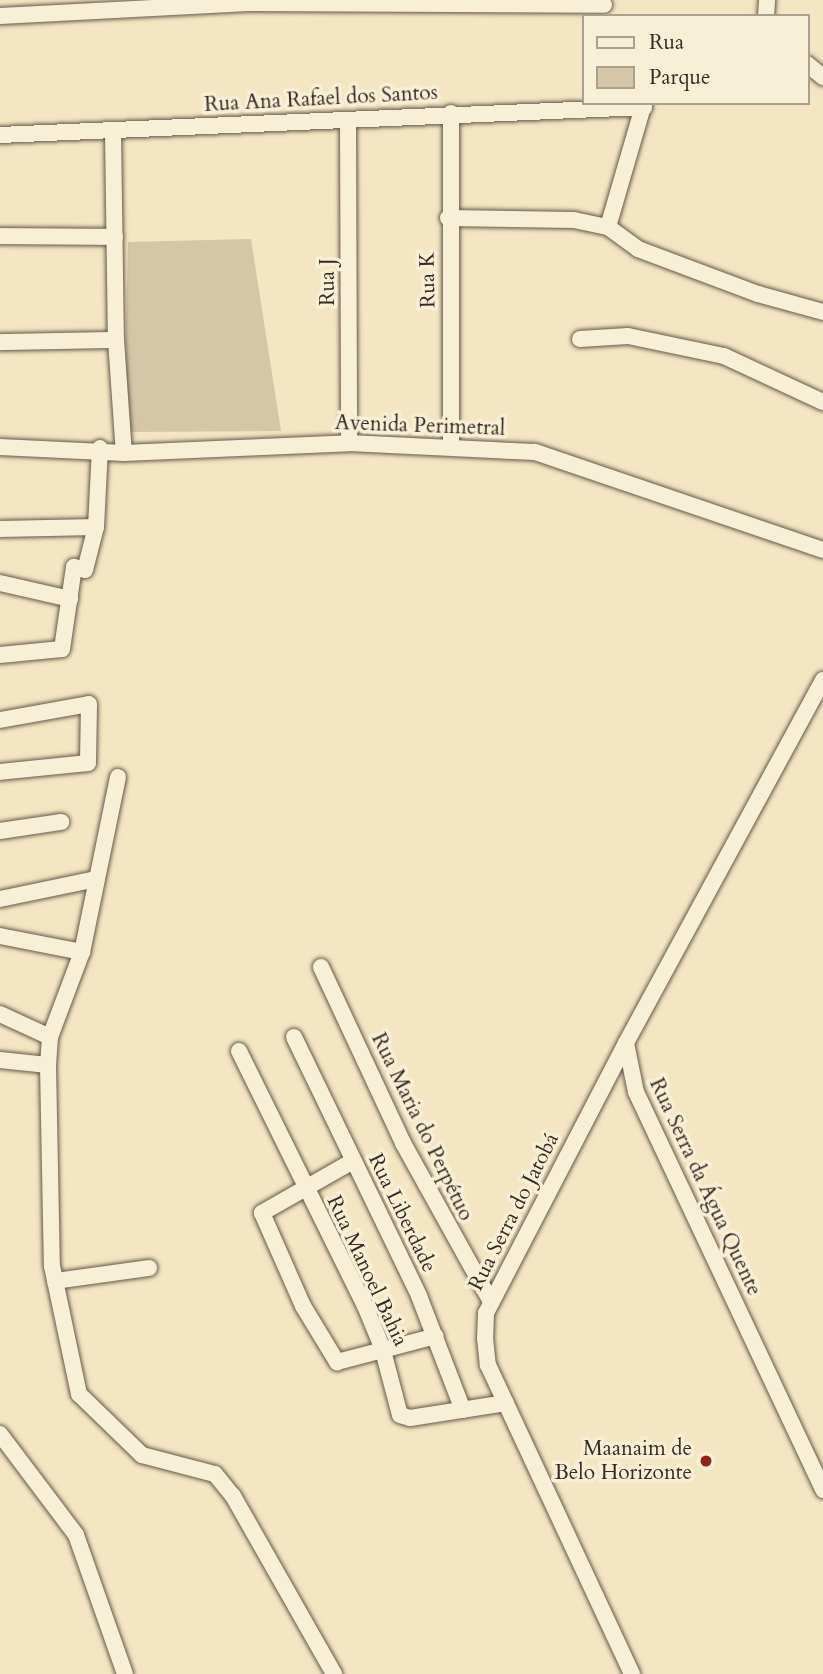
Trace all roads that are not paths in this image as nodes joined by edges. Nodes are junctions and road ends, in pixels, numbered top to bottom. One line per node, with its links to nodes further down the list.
1 (250, 1): 2 (street); 4 (street)
2 (376, 1): 3 (street)
3 (491, 3): 5 (street)
4 (121, 5): 6 (street)
5 (606, 7)
6 (36, 8): 7 (street)
7 (0, 16)
8 (809, 66): 9 (street)
9 (823, 77)
10 (644, 105): 11 (street, Rua Ana Rafael dos Santos); 16 (street)
11 (451, 113): 12 (street, Rua Ana Rafael dos Santos); 15 (street, Rua K)
12 (348, 120): 13 (street, Rua Ana Rafael dos Santos); 24 (street, Rua J)
13 (113, 131): 14 (street, Rua Ana Rafael dos Santos); 18 (street)
14 (0, 135)
15 (448, 218): 16 (street); 25 (street, Rua K)
16 (608, 227): 19 (street)
17 (0, 236): 18 (street)
18 (115, 237): 21 (street)
19 (823, 312)
20 (580, 338): 23 (street)
21 (116, 340): 22 (street); 28 (street)
22 (0, 342)
23 (823, 402)
24 (349, 443): 25 (street, Avenida Perimetral); 28 (street, Avenida Perimetral)
25 (451, 446): 31 (street, Avenida Perimetral)
26 (0, 447): 27 (street, Avenida Perimetral)
27 (100, 448): 28 (street, Avenida Perimetral); 29 (street)
28 (124, 453)
29 (96, 527): 30 (street); 33 (street)
30 (0, 530)
31 (823, 550)
32 (0, 583): 33 (street)
33 (71, 599): 34 (street)
34 (0, 655)
35 (823, 680): 49 (street)
36 (0, 720): 37 (street)
37 (0, 772)
38 (118, 777): 41 (street)
39 (61, 822): 40 (street)
40 (0, 831)
41 (97, 879): 42 (street); 44 (street)
42 (0, 899)
43 (0, 936): 44 (street)
44 (82, 951): 47 (street)
45 (321, 967): 57 (street, Rua Maria do Perpétuo)
46 (0, 1014): 47 (street)
47 (50, 1037): 52 (street)
48 (294, 1037): 53 (street, Rua Liberdade)
49 (626, 1043): 57 (street, Rua Serra do Jatobá); 63 (street, Rua Serra da Água Quente)
50 (239, 1051): 54 (street, Rua Manoel Bahia)
51 (0, 1060): 52 (street)
52 (48, 1065): 56 (street)
53 (353, 1161): 54 (street); 58 (street, Rua Liberdade)
54 (305, 1187): 59 (street, Rua Manoel Bahia); 59 (street)
55 (149, 1268): 56 (street)
56 (55, 1282): 65 (street)
57 (491, 1302): 60 (street, Rua Serra do Jatobá)
58 (436, 1336): 59 (street); 61 (street, Rua Liberdade)
59 (382, 1347): 61 (street, Rua Manoel Bahia)
60 (506, 1403): 61 (street, Rua Manoel Bahia); 66 (street, Rua Serra do Jatobá)
61 (463, 1410)
62 (0, 1434): 64 (street)
63 (823, 1490)
64 (125, 1674)
65 (334, 1674)
66 (632, 1674)

